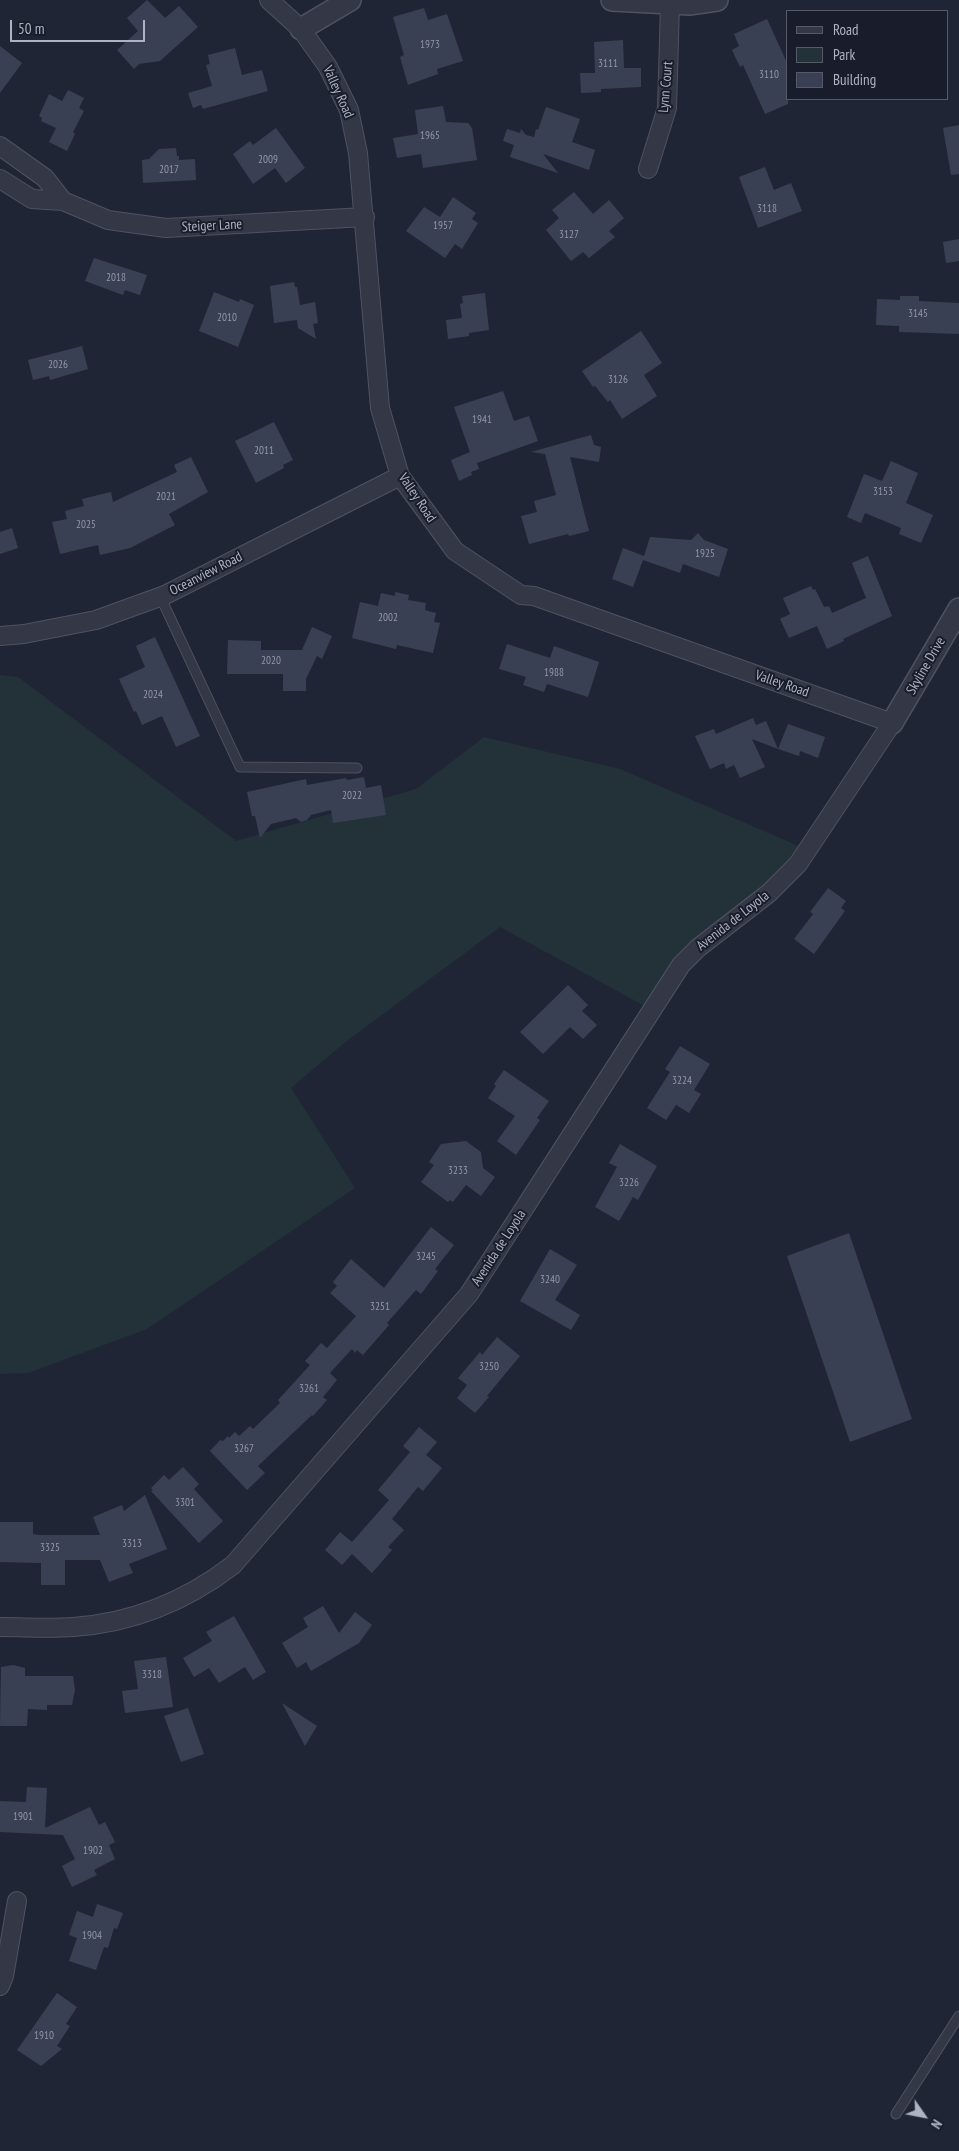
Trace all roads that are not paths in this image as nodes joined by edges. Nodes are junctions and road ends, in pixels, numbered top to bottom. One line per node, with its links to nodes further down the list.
1 (269, 0): 6 (street, Valley Road)
2 (350, 0): 6 (street)
3 (612, 0): 5 (street)
4 (717, 0): 5 (street)
5 (670, 4): 8 (street, Lynn Court)
6 (301, 29): 11 (street, Valley Road)
7 (0, 146): 10 (street, Steiger Lane)
8 (648, 169)
9 (0, 179): 10 (street, Steiger Lane)
10 (63, 201): 11 (street, Steiger Lane)
11 (365, 217): 12 (street, Valley Road)
12 (400, 476): 13 (street, Oceanview Road); 16 (street, Valley Road)
13 (160, 596): 15 (street, Oceanview Road); 17 (lane)
14 (959, 609): 16 (street, Skyline Drive)
15 (0, 636)
16 (892, 723): 18 (street, Avenida de Loyola)
17 (357, 768)
18 (0, 1627)
19 (17, 1901): 20 (street)
20 (0, 1986)
21 (959, 2016): 22 (lane)
22 (896, 2114)

